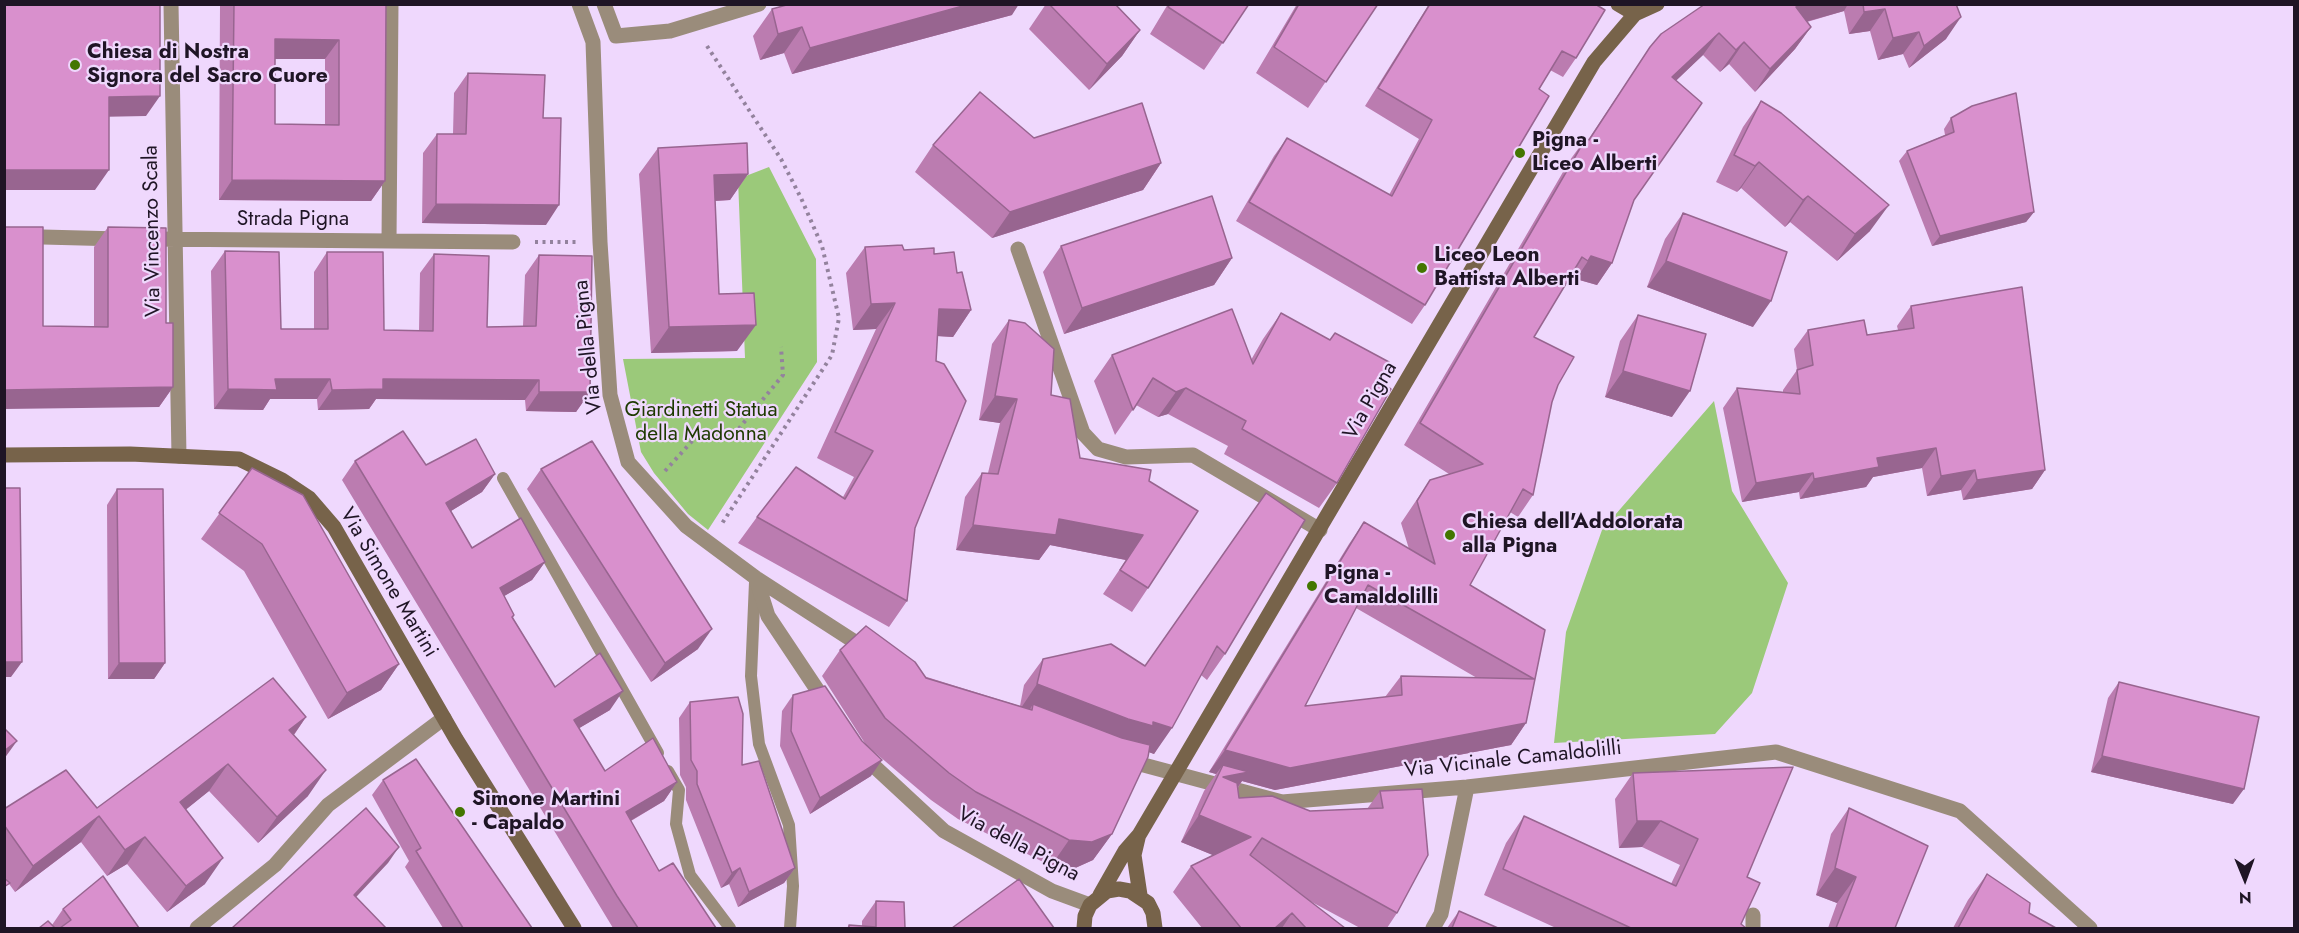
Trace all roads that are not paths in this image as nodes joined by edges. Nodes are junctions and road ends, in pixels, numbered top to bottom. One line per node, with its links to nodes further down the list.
1 (171, 4): 10 (street, Via Vincenzo Scala)
2 (390, 4): 11 (street)
3 (579, 4): 18 (street, Via della Pigna)
4 (604, 4): 5 (street)
5 (759, 4)
6 (1618, 4): 8 (main road)
7 (1657, 4): 8 (main road, Via Pigna)
8 (1635, 14): 17 (main road, Via Pigna)
9 (4, 236): 10 (street, Strada Pigna)
10 (174, 240): 11 (street, Strada Pigna); 15 (street, Via Vincenzo Scala)
11 (389, 241): 12 (street, Strada Pigna)
12 (513, 242)
13 (1018, 249): 17 (street)
14 (4, 455): 15 (main road, Via Simone Martini)
15 (179, 456): 20 (main road, Via Simone Martini)
16 (503, 478): 31 (lane)
17 (1320, 530): 25 (main road, Via Pigna)
18 (756, 578): 19 (street); 21 (street); 32 (lane)
19 (880, 658)
20 (444, 718): 29 (street); 30 (main road, Via Simone Martini)
21 (839, 722)
22 (852, 742): 27 (street, Via della Pigna)
23 (1107, 756): 24 (street, Via Vicinale Camaldolilli)
24 (1467, 787): 34 (street); 35 (street, Via Vicinale Camaldolilli)
25 (1139, 835): 26 (main road, Via Pigna); 27 (main road, Via Pigna)
26 (1140, 896): 27 (main road); 28 (main road)
27 (1095, 900): 33 (main road, Via Pigna)
28 (1156, 927)
29 (196, 928)
30 (574, 928)
31 (730, 928)
32 (790, 928)
33 (1084, 928)
34 (1433, 928)
35 (2090, 928)

